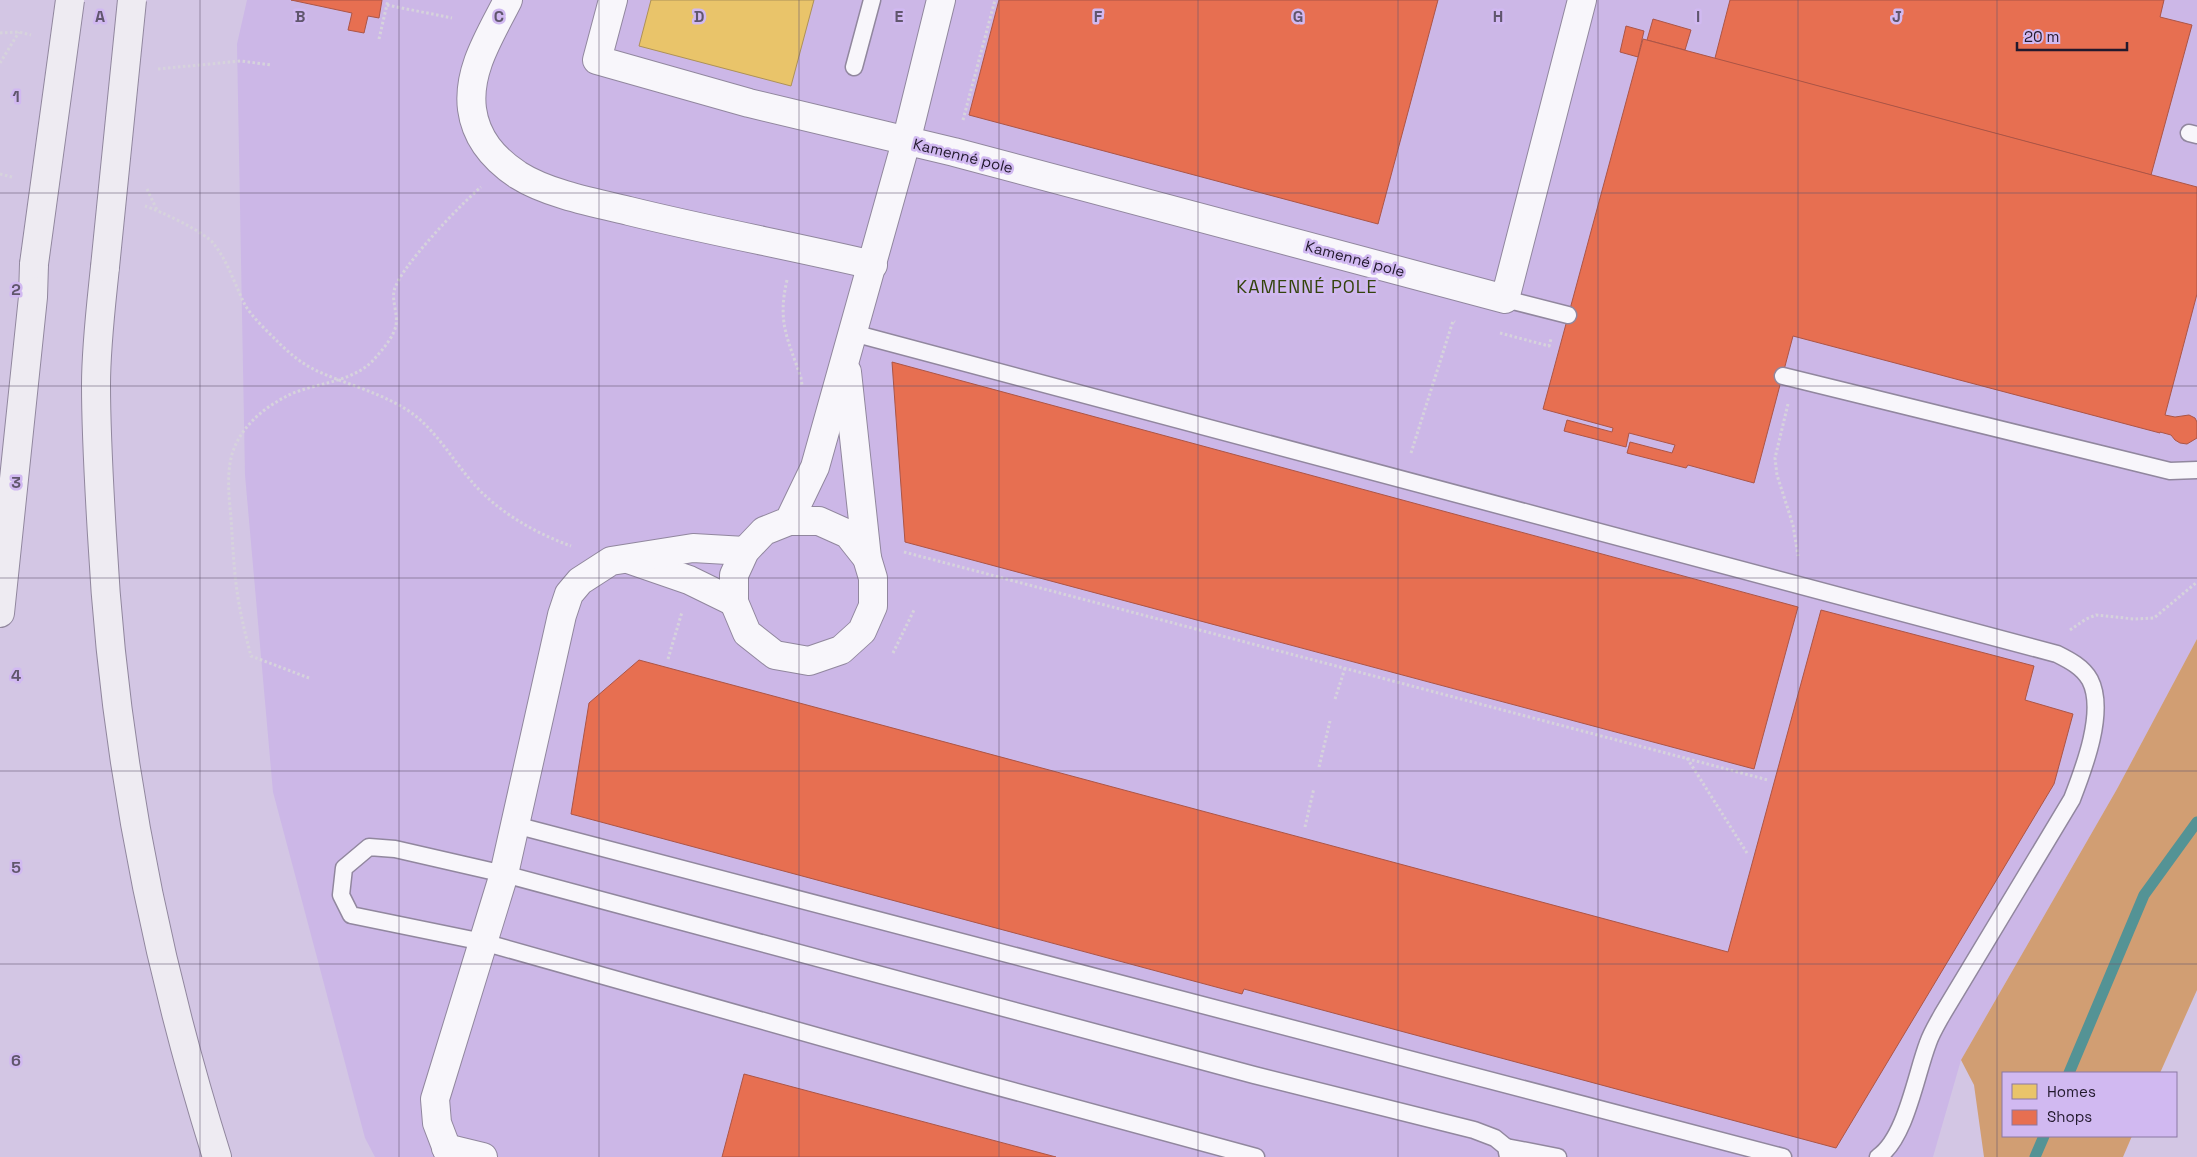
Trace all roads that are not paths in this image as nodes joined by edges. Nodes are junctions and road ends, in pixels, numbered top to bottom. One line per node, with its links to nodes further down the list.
1 (70, 0): 21 (main road, bridge)
2 (132, 0): 27 (main road, bridge)
3 (508, 0): 10 (street)
4 (613, 0): 9 (street, Kamenné pole)
5 (872, 0): 8 (lane)
6 (941, 0): 9 (street, Kamenné pole)
7 (1582, 0): 11 (street)
8 (854, 67)
9 (906, 142): 10 (street, Kamenné pole); 11 (street, Kamenné pole)
10 (873, 265): 13 (street, Kamenné pole)
11 (1505, 299): 12 (lane)
12 (1563, 313)
13 (849, 345): 16 (street, Kamenné pole); 18 (street); 32 (lane)
14 (1788, 378): 15 (lane)
15 (2197, 470)
16 (789, 521): 17 (street); 18 (street)
17 (745, 550): 19 (street); 20 (street)
18 (867, 558): 20 (street)
19 (620, 560): 20 (street); 22 (street)
20 (734, 602)
21 (0, 613)
22 (514, 825): 23 (street); 31 (lane)
23 (504, 874): 24 (street); 24 (lane); 25 (lane)
24 (483, 942): 26 (street); 29 (lane)
25 (1507, 1152): 30 (lane)
26 (448, 1153): 28 (street)
27 (217, 1157)
28 (483, 1157)
29 (1256, 1157)
30 (1558, 1157)
31 (1783, 1157)
32 (1878, 1157)

